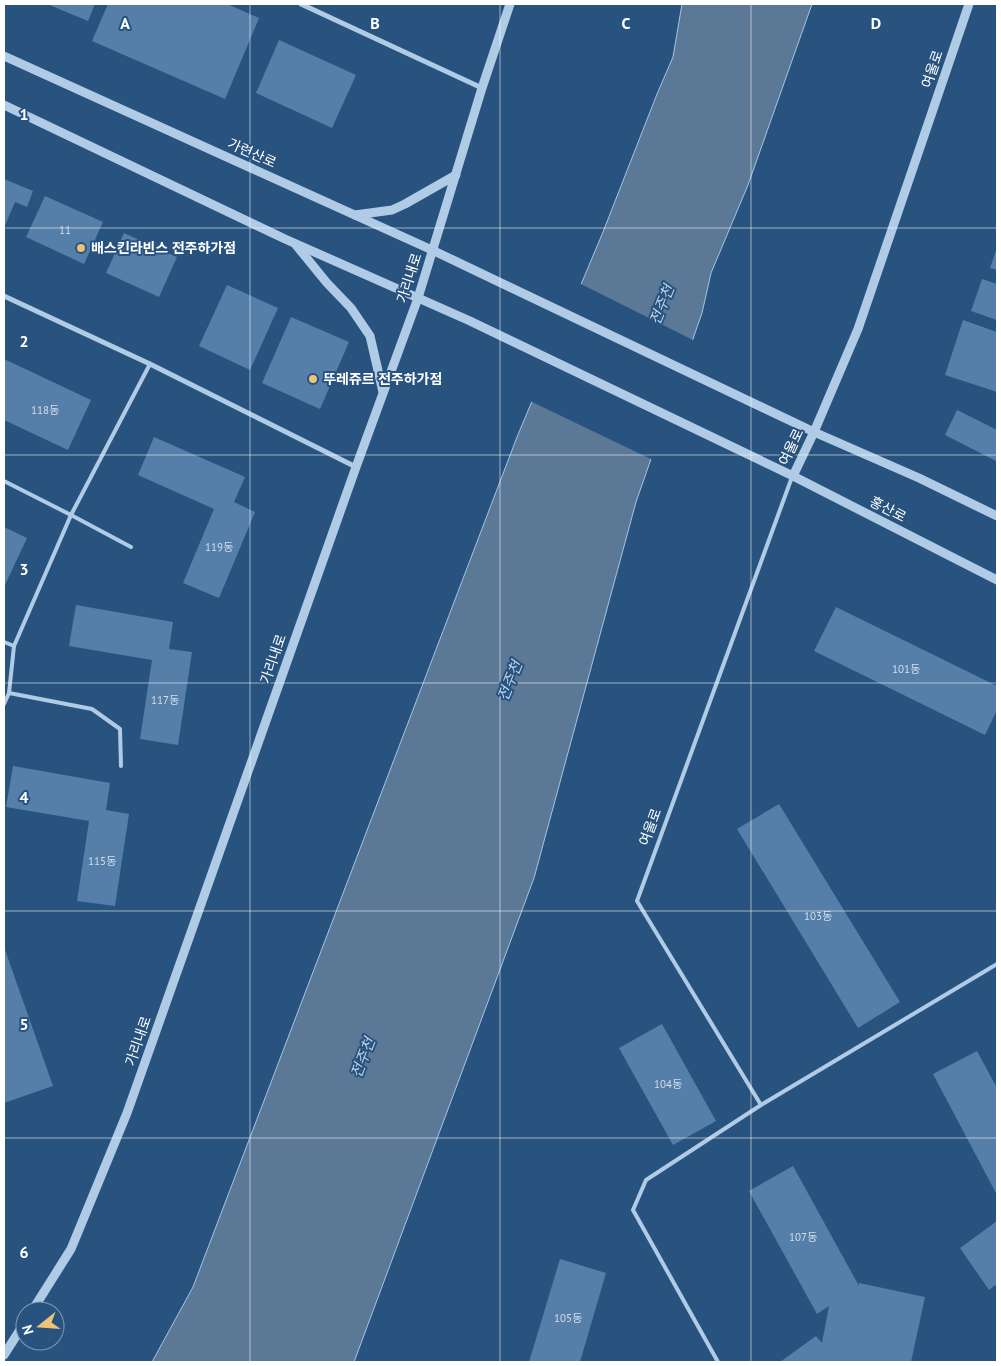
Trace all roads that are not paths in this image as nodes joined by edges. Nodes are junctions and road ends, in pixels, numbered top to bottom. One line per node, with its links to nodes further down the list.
1 (300, 4): 5 (street)
2 (510, 4): 5 (street, 가리내로)
3 (969, 4): 15 (street, 여울로)
4 (4, 56): 8 (street, 가련산로)
5 (482, 88): 7 (street, 가리내로)
6 (4, 105): 9 (street)
7 (456, 175): 8 (street); 10 (street, 가리내로)
8 (354, 215): 10 (street, 가련산로)
9 (294, 243): 12 (street); 14 (street)
10 (432, 250): 12 (street, 가리내로); 15 (street, 가련산로)
11 (4, 296): 13 (street)
12 (418, 298): 14 (street, 가리내로); 17 (street, 홍산로)
13 (150, 364): 16 (street); 19 (lane)
14 (383, 392): 16 (street, 가리내로)
15 (814, 432): 17 (street, 여울로); 20 (street)
16 (356, 467): 30 (street, 가리내로)
17 (793, 476): 22 (street, 홍산로); 29 (lane, 여울로)
18 (4, 481): 19 (lane)
19 (71, 515): 21 (lane); 24 (lane)
20 (997, 516)
21 (131, 547)
22 (997, 580)
23 (4, 642): 24 (lane)
24 (14, 646): 25 (lane)
25 (10, 693): 26 (lane); 27 (lane)
26 (4, 704)
27 (121, 766)
28 (997, 964): 29 (lane)
29 (762, 1105): 33 (lane)
30 (38, 1301)
31 (15, 1338): 32 (street)
32 (4, 1355)
33 (718, 1362)

